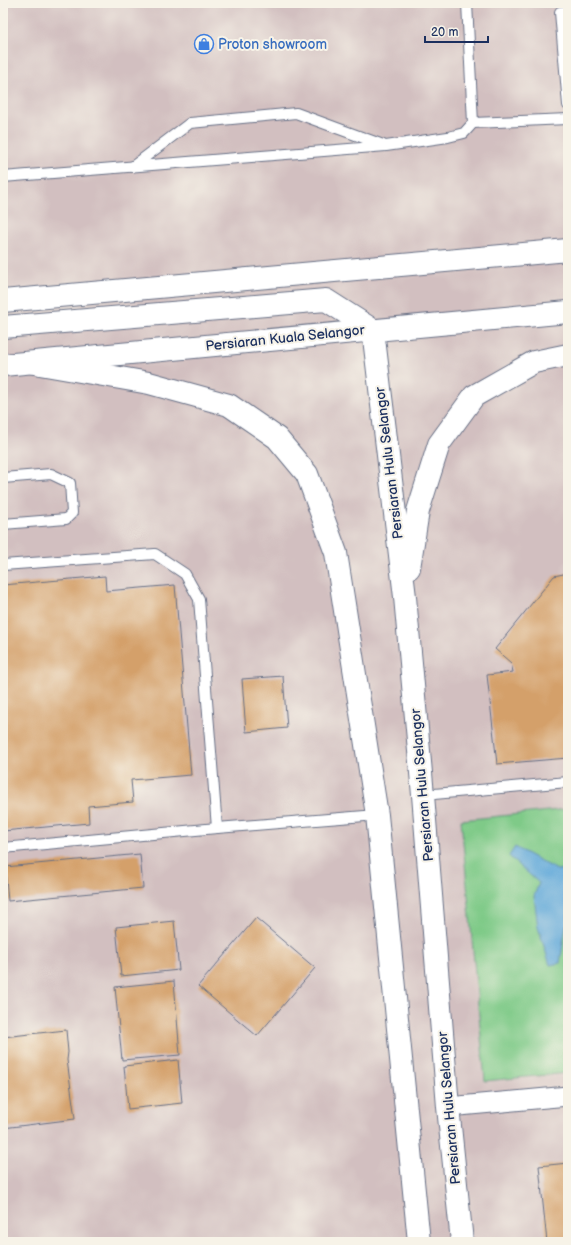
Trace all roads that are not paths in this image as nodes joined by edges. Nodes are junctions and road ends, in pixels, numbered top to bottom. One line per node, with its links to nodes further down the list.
1 (467, 3): 5 (lane)
2 (568, 11): 3 (lane)
3 (568, 105)
4 (568, 119): 5 (lane)
5 (473, 123): 6 (lane)
6 (386, 146): 7 (lane); 7 (lane)
7 (132, 167): 8 (lane)
8 (3, 177)
9 (568, 250): 10 (main road)
10 (3, 302)
11 (568, 312): 13 (main road, Persiaran Kuala Selangor)
12 (3, 327): 13 (main road)
13 (373, 330): 15 (main road, Persiaran Kuala Selangor); 20 (main road, Persiaran Hulu Selangor)
14 (568, 355): 20 (main road)
15 (34, 362): 16 (main road, Persiaran Kuala Selangor); 23 (main road)
16 (3, 365)
17 (3, 478): 18 (lane)
18 (3, 524)
19 (3, 565): 24 (lane)
20 (405, 597): 22 (main road, Persiaran Hulu Selangor)
21 (568, 782): 22 (lane)
22 (423, 795): 27 (main road, Persiaran Hulu Selangor)
23 (377, 815): 24 (lane); 28 (main road)
24 (217, 828): 25 (lane)
25 (3, 848)
26 (568, 1096): 27 (street)
27 (448, 1107): 29 (main road, Persiaran Hulu Selangor)
28 (418, 1242)
29 (462, 1242)

